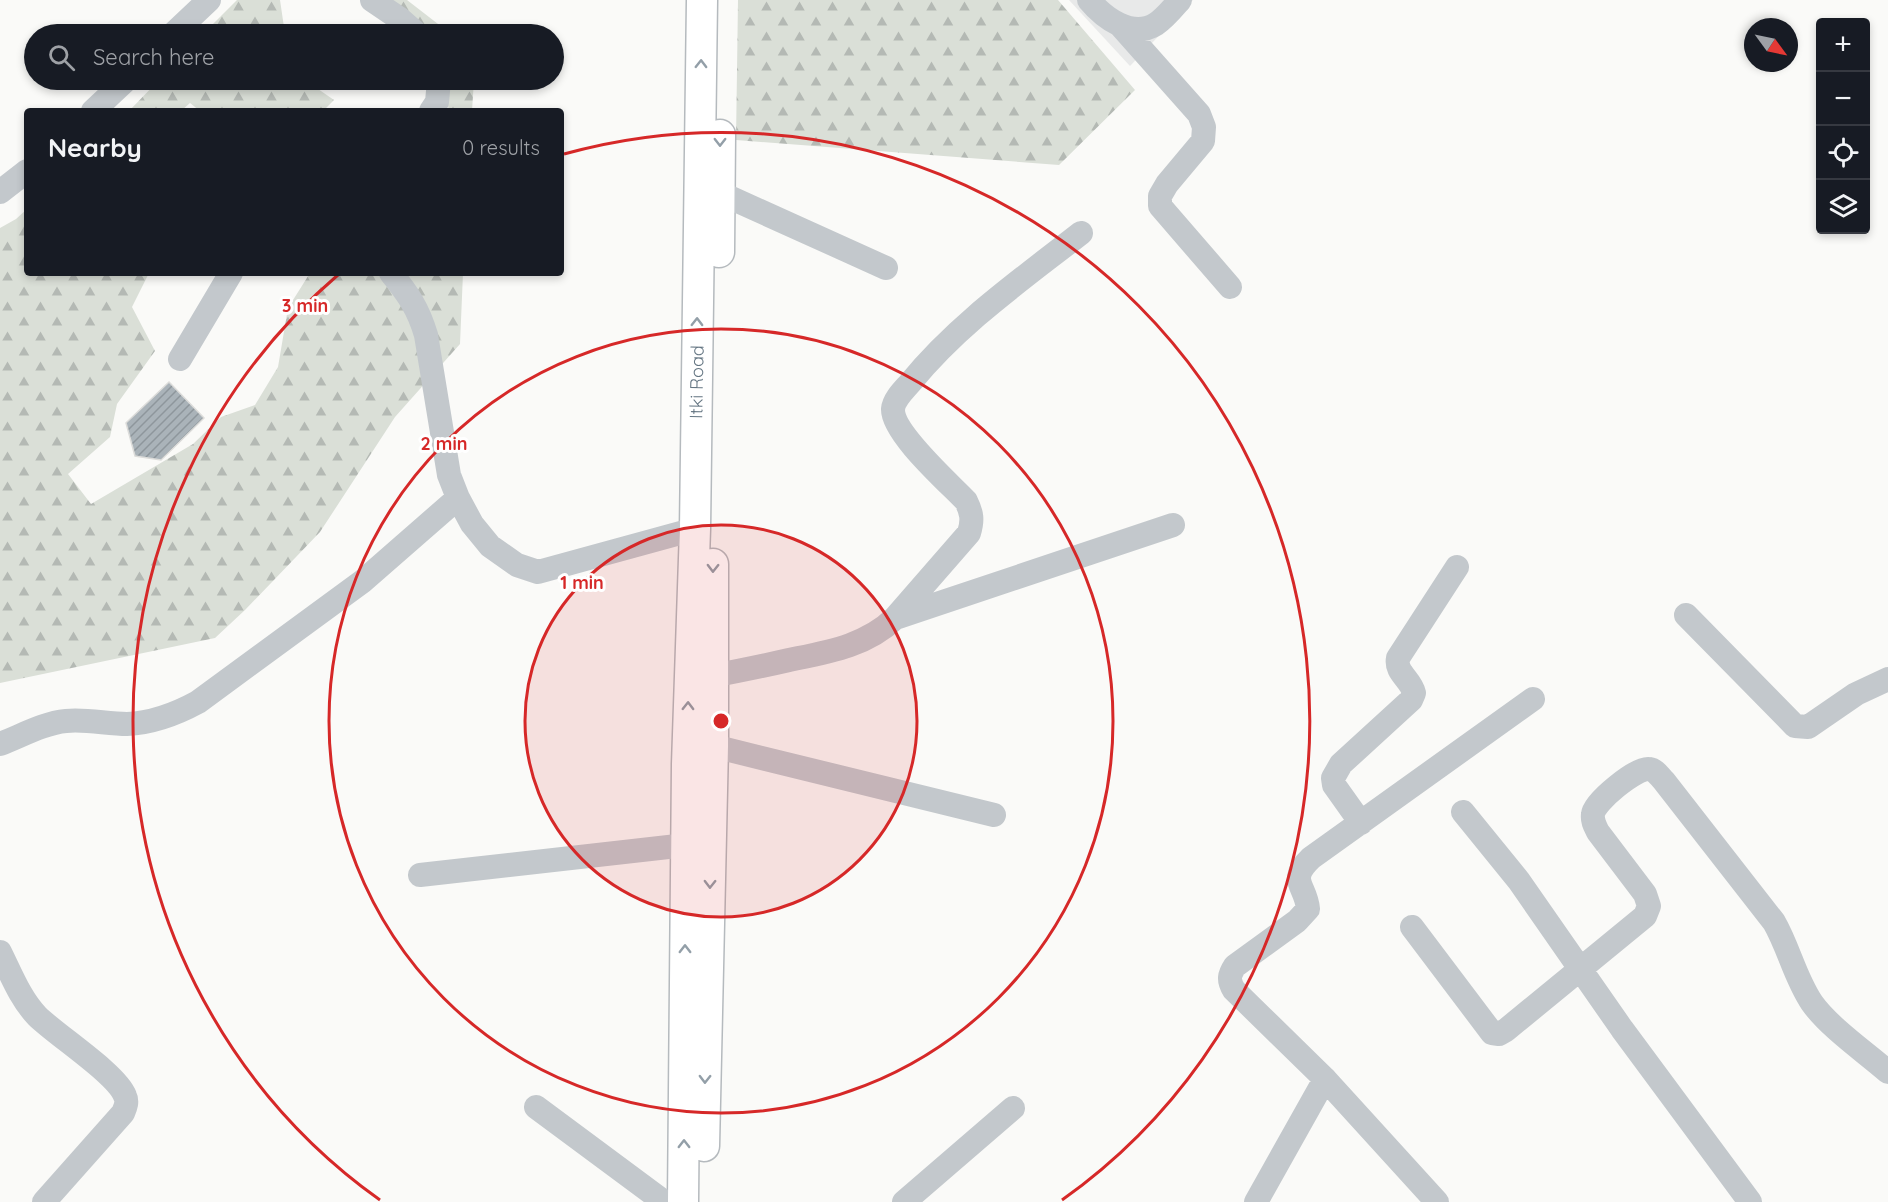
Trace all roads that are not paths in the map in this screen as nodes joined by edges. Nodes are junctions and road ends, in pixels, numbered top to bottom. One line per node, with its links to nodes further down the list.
1 (209, 0): 7 (street)
2 (372, 0): 8 (street)
3 (702, 0): 25 (main road, Itki Road, one-way to 3)
4 (721, 0): 16 (main road, one-way to 16)
5 (1089, 0): 9 (street)
6 (1180, 0): 9 (street)
7 (184, 24)
8 (405, 24)
9 (1120, 25): 21 (street)
10 (115, 90): 12 (street)
11 (438, 90): 13 (street)
12 (96, 108)
13 (432, 108)
14 (24, 173): 15 (street)
15 (0, 192)
16 (720, 193): 18 (street); 29 (main road, one-way to 29)
17 (1081, 233): 28 (street)
18 (886, 268)
19 (229, 276): 22 (street)
20 (393, 276): 23 (street)
21 (1230, 287)
22 (180, 359)
23 (458, 498): 25 (street); 32 (street)
24 (1173, 525): 28 (street)
25 (695, 529): 33 (main road, Itki Road, one-way to 25)
26 (1457, 567): 36 (street)
27 (1686, 615): 30 (street)
28 (896, 618): 29 (street)
29 (712, 676): 33 (main road)
30 (1888, 679)
31 (1533, 699): 36 (street)
32 (0, 744)
33 (704, 760): 35 (street); 37 (main road)
34 (1463, 812): 41 (street)
35 (994, 815)
36 (1361, 823): 43 (street)
37 (694, 831): 38 (street); 47 (main road)
38 (420, 875)
39 (1412, 927): 41 (street)
40 (2, 962): 46 (street)
41 (1580, 969): 42 (street); 51 (street)
42 (1888, 1072)
43 (1325, 1079): 49 (street); 50 (street)
44 (536, 1107): 47 (street)
45 (1012, 1108): 48 (street)
46 (47, 1201)
47 (683, 1201)
48 (904, 1202)
49 (1256, 1202)
50 (1437, 1202)
51 (1750, 1202)

